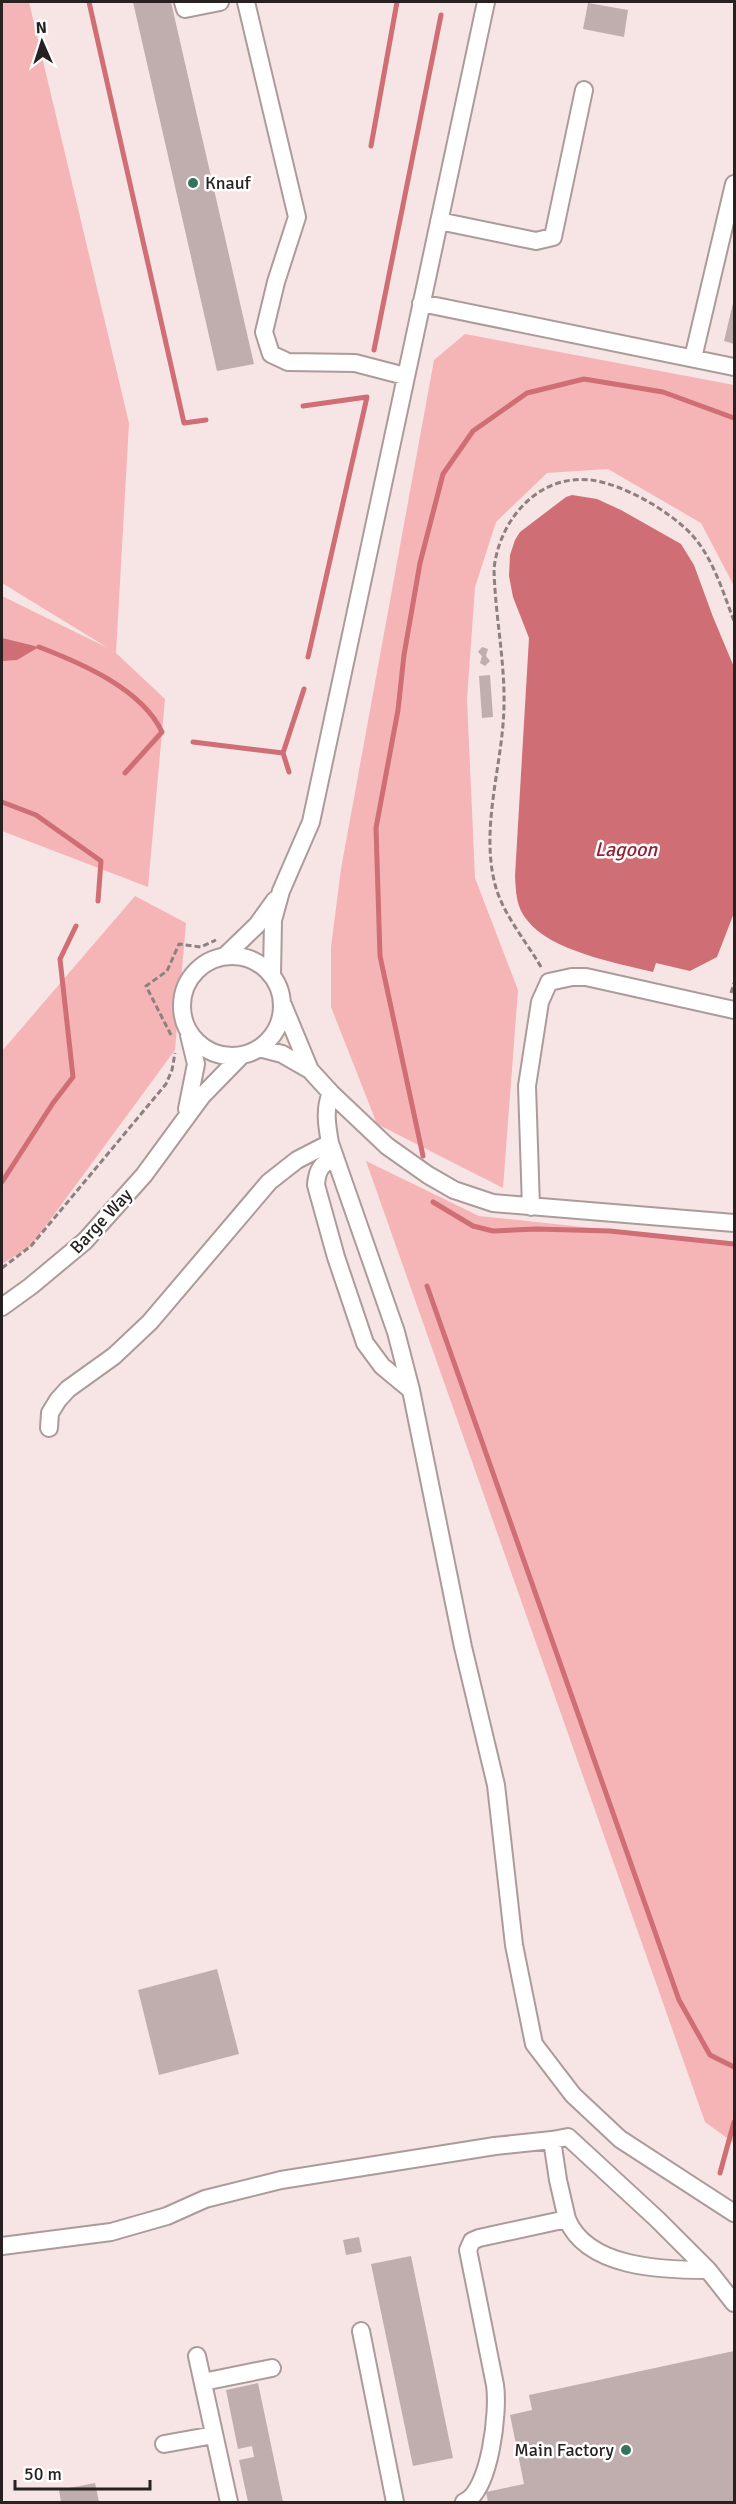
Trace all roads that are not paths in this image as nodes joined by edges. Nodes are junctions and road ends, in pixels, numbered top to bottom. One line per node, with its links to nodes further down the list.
1 (183, 2): 2 (street)
2 (220, 2)
3 (246, 2): 11 (street)
4 (481, 3): 7 (street)
5 (584, 90): 7 (street)
6 (735, 184): 9 (street)
7 (439, 221): 8 (street)
8 (421, 303): 9 (street); 11 (street)
9 (693, 358): 10 (street)
10 (735, 367)
11 (405, 376): 12 (street)
12 (281, 891): 13 (street); 14 (street)
13 (226, 956): 14 (street); 17 (street)
14 (272, 974): 15 (street)
15 (283, 1005): 18 (street); 20 (street)
16 (735, 1010): 24 (street)
17 (188, 1029): 19 (street); 22 (street, Barge Way)
18 (259, 1048): 19 (street); 20 (street)
19 (242, 1055): 22 (street, Barge Way)
20 (310, 1070): 21 (street)
21 (331, 1093): 23 (street); 24 (street)
22 (184, 1118): 26 (street, Barge Way)
23 (332, 1150): 27 (street); 27 (street); 28 (street)
24 (531, 1207): 25 (street)
25 (735, 1223)
26 (2, 1307)
27 (411, 1390): 30 (street)
28 (49, 1428)
29 (552, 2140): 31 (street); 32 (street); 33 (street)
30 (735, 2213)
31 (567, 2219): 33 (street); 43 (street)
32 (2, 2246)
33 (708, 2270): 34 (street)
34 (735, 2303)
35 (361, 2331): 42 (street)
36 (197, 2356): 38 (street)
37 (272, 2368): 38 (street)
38 (203, 2382): 39 (street)
39 (214, 2435): 40 (street); 41 (street)
40 (164, 2444)
41 (229, 2502)
42 (396, 2502)
43 (464, 2502)

